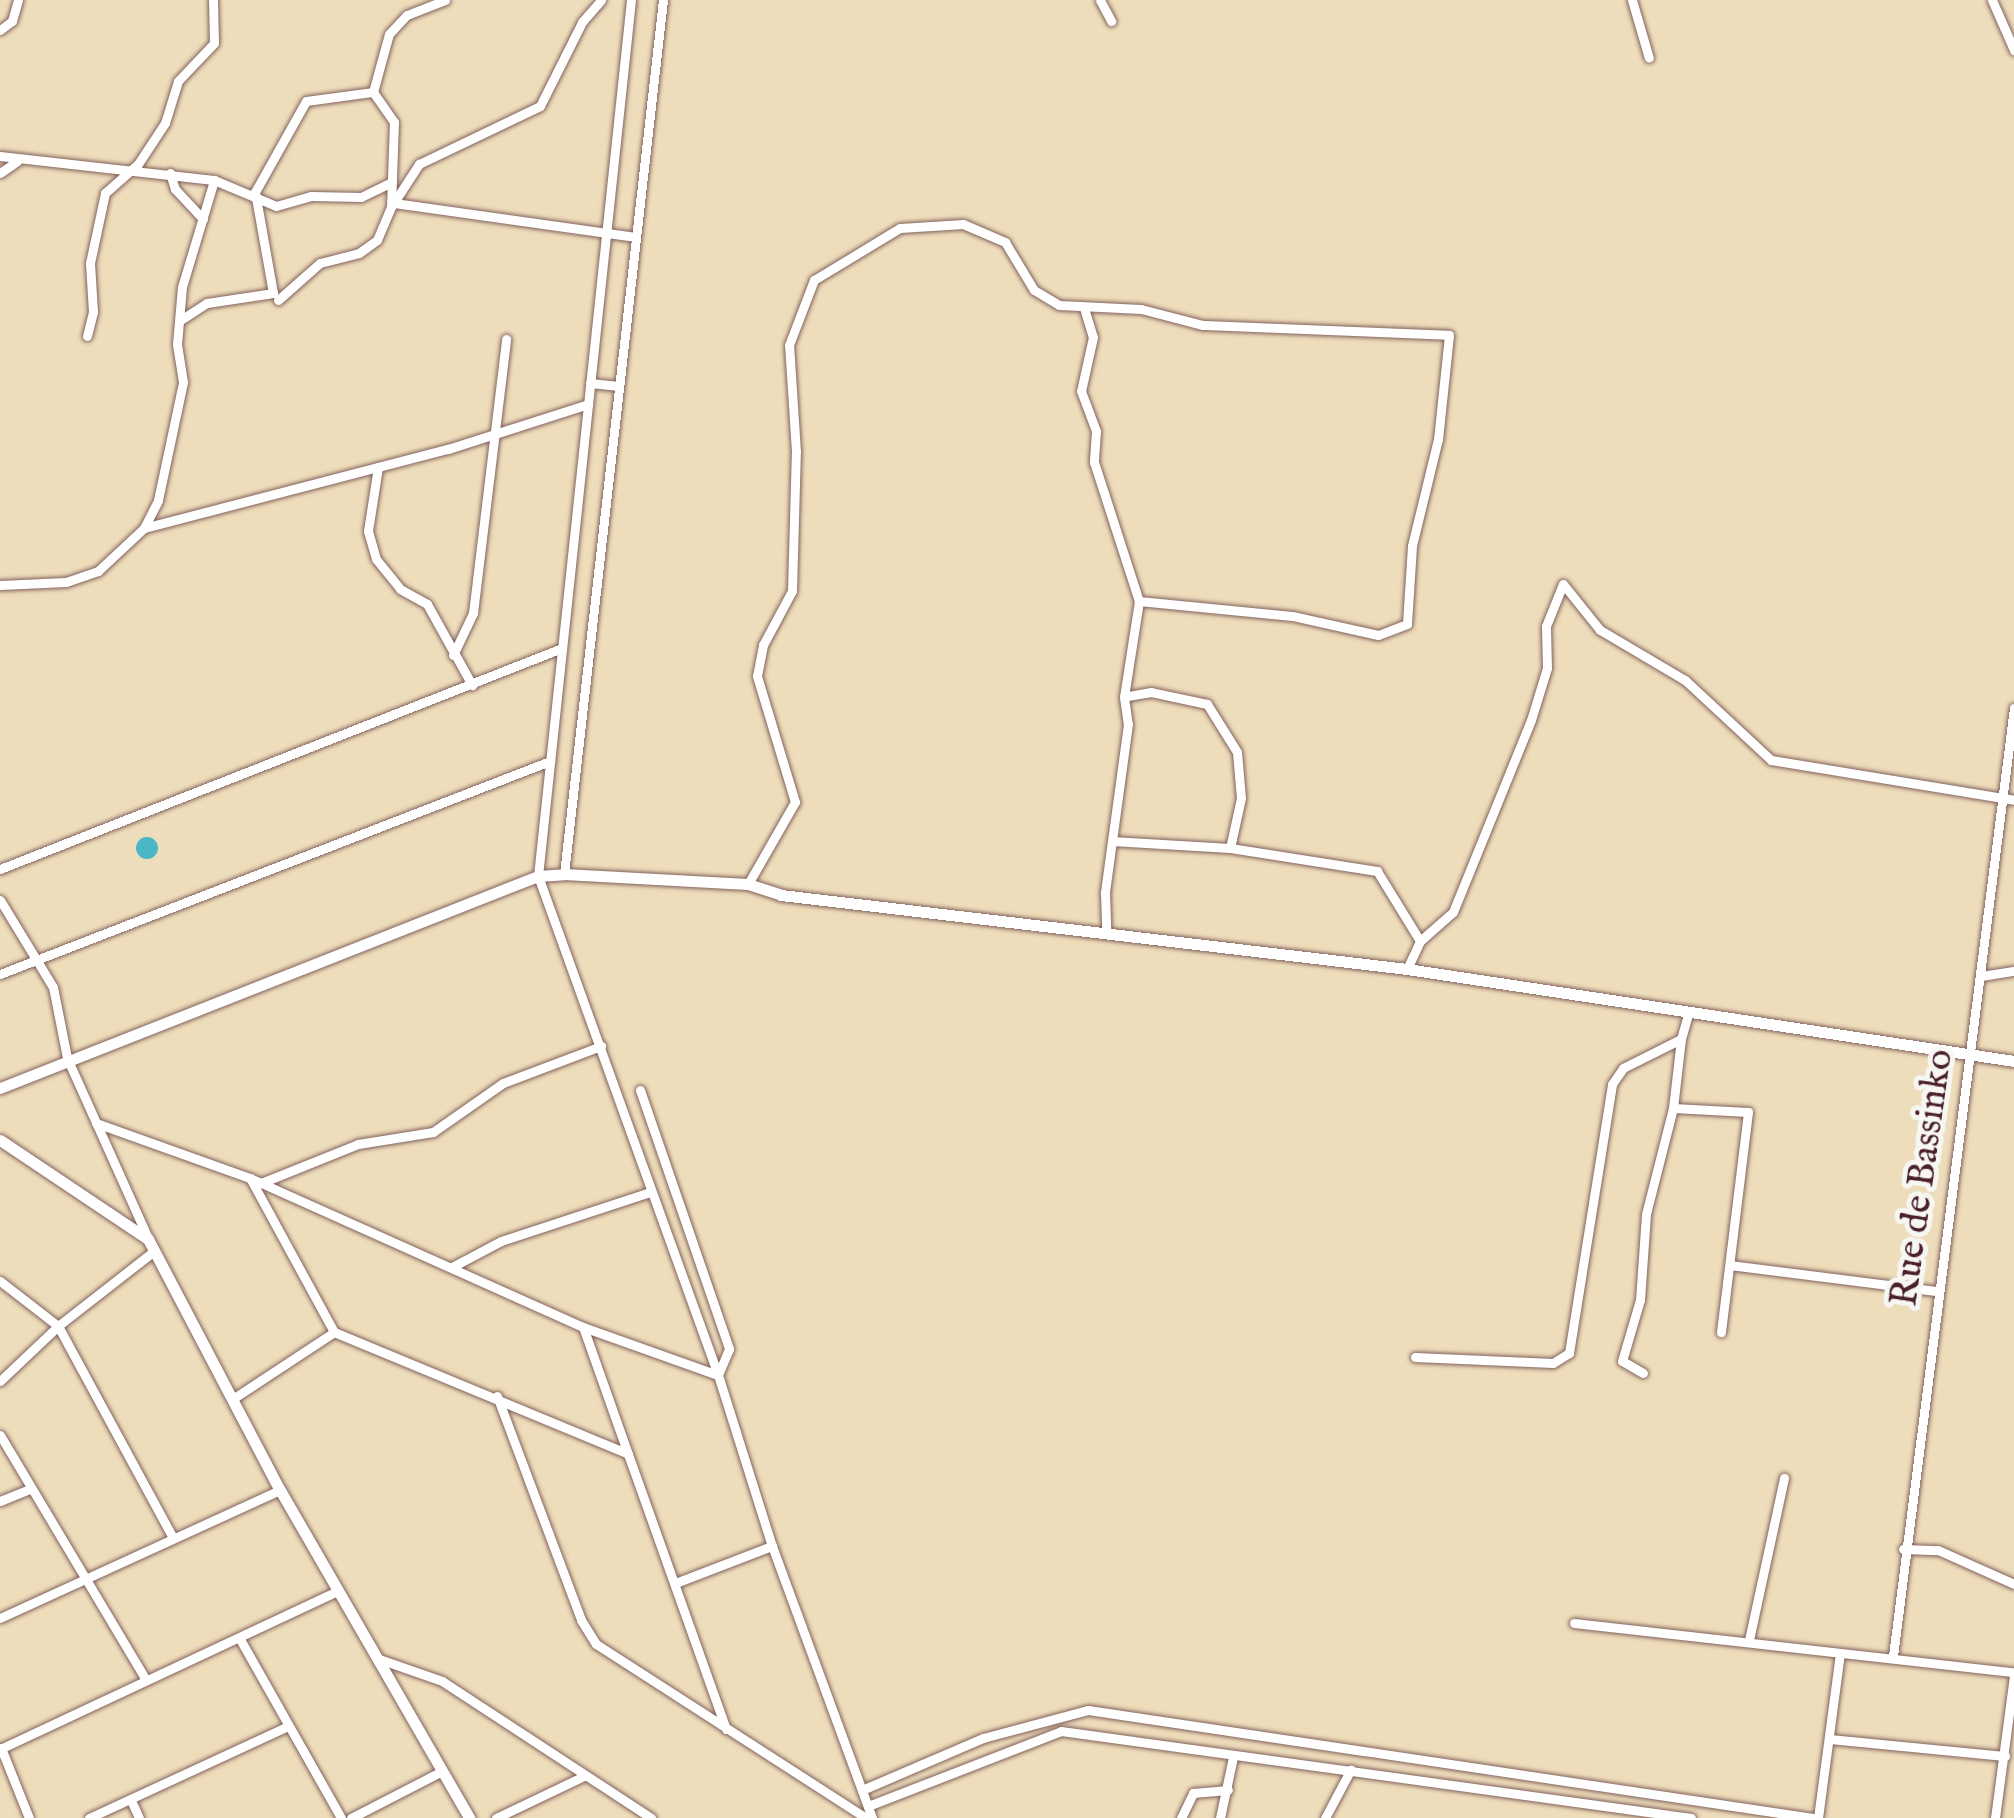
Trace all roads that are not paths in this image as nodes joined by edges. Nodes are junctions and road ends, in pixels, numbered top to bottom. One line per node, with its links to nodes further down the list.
1 (18, 0): 11 (street)
2 (214, 0): 18 (street)
3 (445, 0): 14 (street)
4 (602, 0): 26 (street)
5 (631, 0): 28 (street)
6 (663, 0): 29 (street)
7 (1100, 0): 10 (street)
8 (1632, 0): 13 (street)
9 (1992, 0): 12 (street)
10 (1112, 21)
11 (0, 30)
12 (2014, 50)
13 (1649, 58)
14 (374, 92): 22 (street); 23 (street)
15 (0, 156): 16 (street)
16 (24, 160): 17 (street); 18 (street)
17 (0, 171): 21 (street)
18 (128, 173): 19 (street); 33 (street)
19 (170, 173): 20 (street); 25 (street)
20 (214, 180): 23 (street); 24 (street)
21 (0, 181)
22 (392, 182): 23 (street); 26 (street)
23 (256, 192): 32 (street)
24 (210, 196): 25 (street); 27 (street)
25 (186, 198): 27 (street)
26 (392, 205): 28 (street); 30 (street)
27 (204, 219): 32 (street)
28 (606, 232): 29 (street); 35 (street)
29 (636, 236): 36 (street)
30 (278, 300)
31 (1084, 308): 42 (street); 42 (street); 56 (street)
32 (178, 322): 40 (street)
33 (87, 336)
34 (506, 339): 38 (street)
35 (590, 383): 36 (street); 37 (street)
36 (619, 386): 54 (street)
37 (588, 404): 38 (street); 43 (street)
38 (496, 431): 39 (street); 44 (street)
39 (378, 467): 40 (street); 44 (street)
40 (144, 528): 41 (street)
41 (0, 586)
42 (1139, 601): 46 (street)
43 (562, 648): 45 (street); 48 (street)
44 (453, 654): 45 (street)
45 (472, 686): 53 (street)
46 (1124, 697): 51 (street); 52 (street)
47 (2014, 709): 49 (street, Rue de Bassinko)
48 (550, 761): 55 (street); 60 (street)
49 (2002, 797): 50 (street); 59 (street); 64 (street, Rue de Bassinko)
50 (2014, 800)
51 (1112, 841): 52 (street); 58 (street)
52 (1230, 848): 59 (street)
53 (0, 869)
54 (564, 874): 55 (street); 56 (street)
55 (538, 876): 67 (street); 69 (street)
56 (748, 884): 58 (street)
57 (0, 900): 60 (street)
58 (1106, 931): 61 (street)
59 (1420, 941): 61 (street)
60 (37, 960): 63 (street); 69 (street)
61 (1407, 969): 65 (street)
62 (2014, 971): 64 (street)
63 (0, 974)
64 (1981, 976): 68 (street, Rue de Bassinko)
65 (1689, 1011): 66 (street); 68 (street)
66 (1681, 1039): 73 (street); 88 (street)
67 (601, 1046): 77 (street); 78 (street)
68 (1973, 1056): 70 (street); 83 (street, Rue de Bassinko)
69 (68, 1058): 71 (street); 74 (street)
70 (2014, 1060)
71 (0, 1088)
72 (640, 1090): 90 (street)
73 (1673, 1108): 80 (street); 89 (street)
74 (96, 1123): 76 (street); 79 (street)
75 (0, 1140): 79 (street)
76 (250, 1178): 77 (street); 86 (street)
77 (261, 1182): 81 (street)
78 (650, 1192): 81 (street); 90 (street)
79 (151, 1245): 84 (street); 93 (street)
80 (1730, 1265): 83 (street); 87 (street)
81 (452, 1267): 85 (street)
82 (0, 1282): 84 (street)
83 (1936, 1290): 102 (street, Rue de Bassinko)
84 (58, 1326): 91 (street); 100 (street)
85 (583, 1327): 90 (street); 95 (street)
86 (334, 1332): 92 (street); 93 (street)
87 (1721, 1332)
88 (1415, 1357)
89 (1643, 1373)
90 (718, 1375): 101 (street)
91 (0, 1382)
92 (497, 1396): 95 (street); 117 (street)
93 (234, 1398): 98 (street)
94 (0, 1435): 97 (street)
95 (628, 1454): 104 (street)
96 (1784, 1478): 109 (street)
97 (28, 1488): 99 (street); 103 (street)
98 (280, 1490): 100 (street); 106 (street)
99 (0, 1501)
100 (172, 1536): 103 (street)
101 (772, 1546): 104 (street); 125 (street)
102 (1903, 1549): 105 (street); 112 (street, Rue de Bassinko)
103 (86, 1582): 107 (street); 115 (street)
104 (678, 1582): 117 (street)
105 (2014, 1584)
106 (339, 1590): 110 (street); 113 (street)
107 (0, 1618)
108 (1574, 1624): 109 (street)
109 (1749, 1640): 111 (street)
110 (241, 1642): 115 (street); 116 (street)
111 (1840, 1653): 112 (street); 118 (street)
112 (1893, 1656): 114 (street)
113 (379, 1660): 123 (street); 124 (street)
114 (2014, 1674): 120 (street)
115 (144, 1678): 119 (street)
116 (286, 1727): 127 (street); 132 (street)
117 (726, 1729): 137 (street)
118 (1828, 1739): 120 (street); 142 (street)
119 (1, 1749): 129 (street)
120 (2004, 1756): 143 (street)
121 (1233, 1757): 122 (street); 126 (street); 128 (street)
122 (1351, 1769): 140 (street); 141 (street)
123 (442, 1771): 133 (street); 134 (street)
124 (584, 1776): 135 (street); 136 (street)
125 (862, 1790): 128 (street); 142 (street)
126 (1228, 1790): 138 (street); 139 (street)
127 (130, 1800): 130 (street); 131 (street)
128 (868, 1806): 137 (street)
129 (29, 1818)
130 (89, 1818)
131 (139, 1818)
132 (341, 1818)
133 (351, 1818)
134 (469, 1818)
135 (496, 1818)
136 (650, 1818)
137 (869, 1818)
138 (1181, 1818)
139 (1220, 1818)
140 (1325, 1818)
141 (1691, 1818)
142 (1816, 1818)
143 (1995, 1818)

